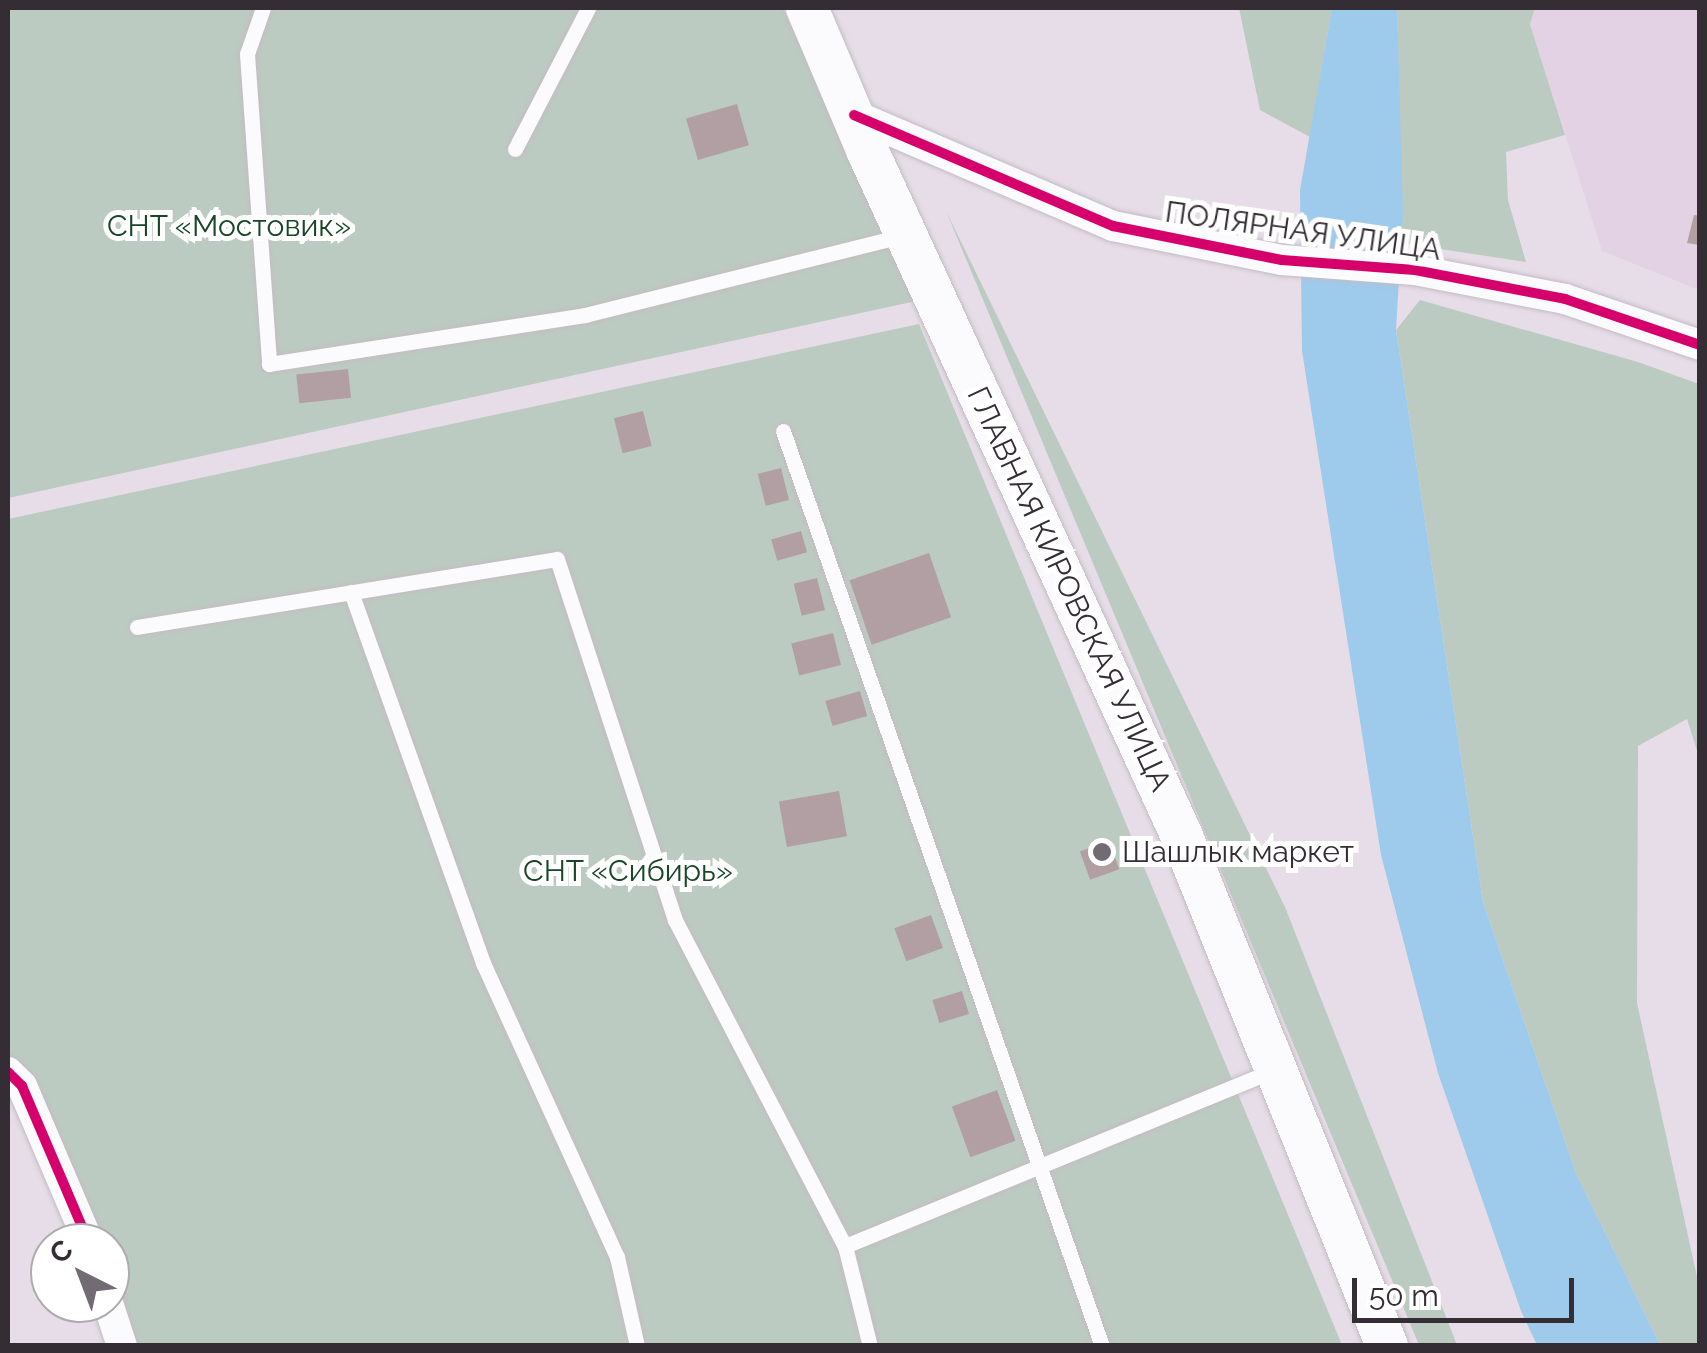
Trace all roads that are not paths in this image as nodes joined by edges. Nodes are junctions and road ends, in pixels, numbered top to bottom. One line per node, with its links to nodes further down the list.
1 (263, 8): 6 (lane)
2 (588, 8): 5 (lane)
3 (807, 8): 4 (main road)
4 (854, 115): 6 (main road, ГЛАВНАЯ КИРОВСКАЯ УЛИЦА); 7 (street, ПОЛЯРНАЯ УЛИЦА)
5 (515, 149)
6 (906, 235): 11 (main road, ГЛАВНАЯ КИРОВСКАЯ УЛИЦА)
7 (1700, 344)
8 (783, 430): 13 (lane)
9 (351, 592): 10 (lane); 15 (lane); 16 (lane)
10 (137, 627)
11 (1276, 1070): 13 (lane); 19 (main road, ГЛАВНАЯ КИРОВСКАЯ УЛИЦА)
12 (8, 1072): 14 (street)
13 (1038, 1167): 15 (lane); 18 (lane)
14 (80, 1223)
15 (845, 1246): 17 (lane)
16 (637, 1346)
17 (870, 1346)
18 (1102, 1346)
19 (1387, 1346)

